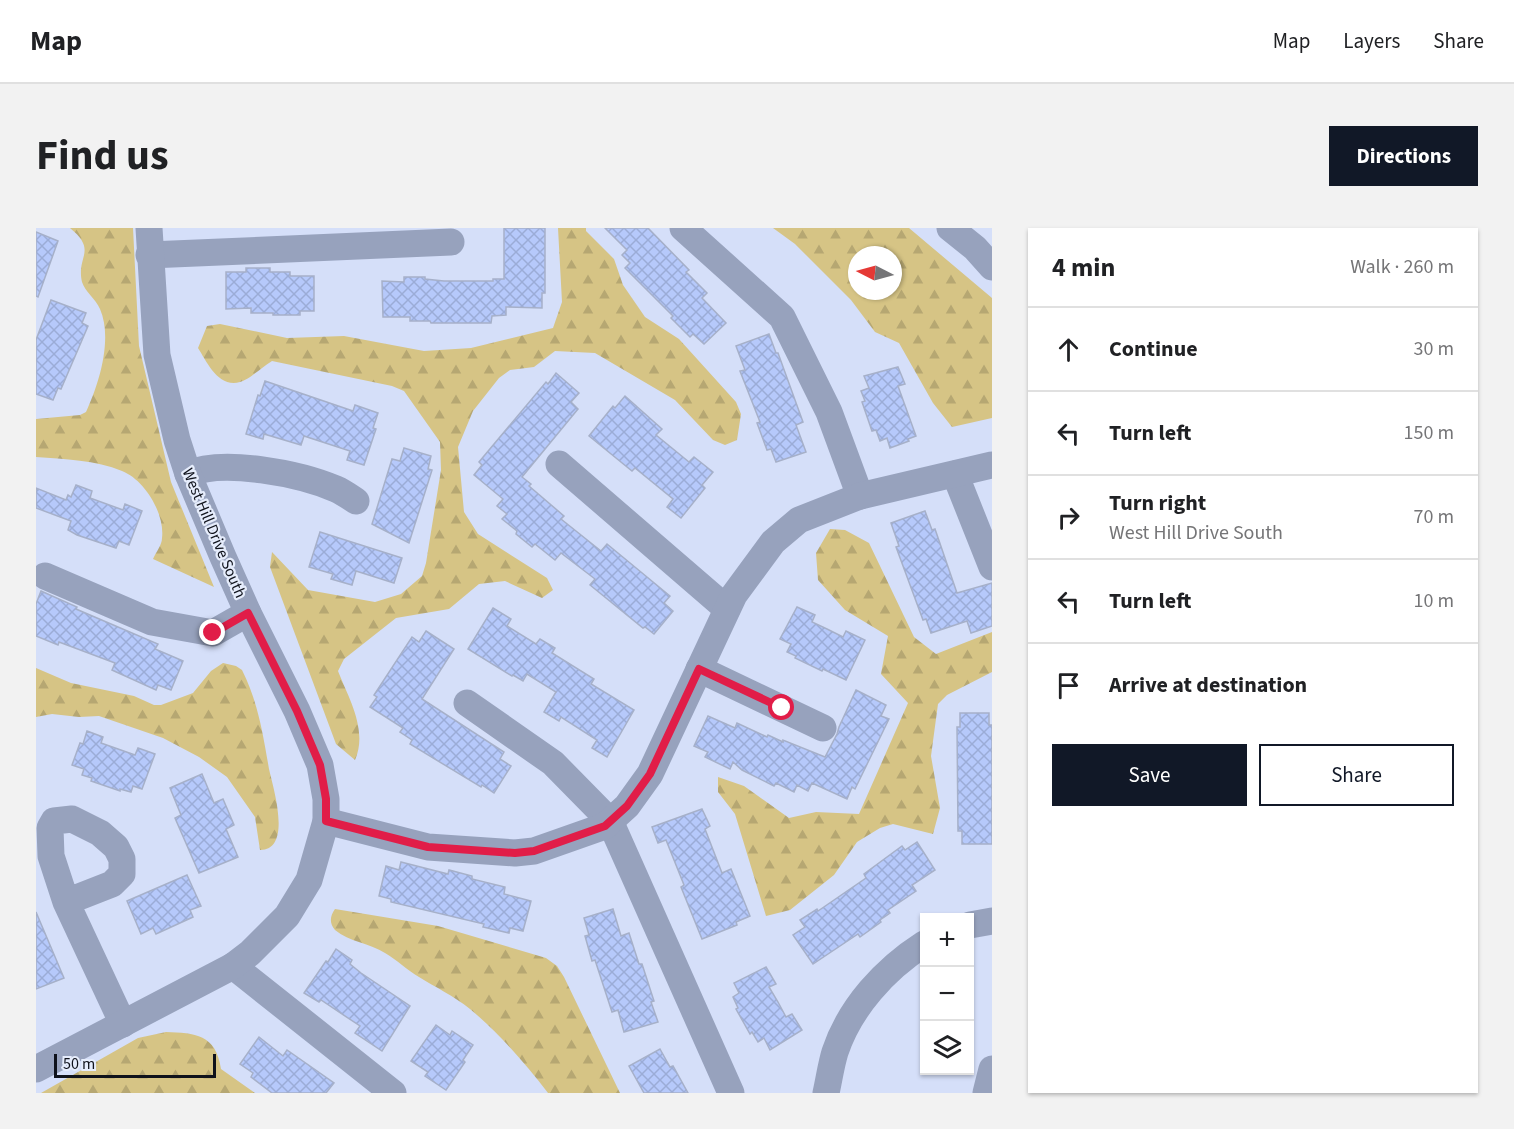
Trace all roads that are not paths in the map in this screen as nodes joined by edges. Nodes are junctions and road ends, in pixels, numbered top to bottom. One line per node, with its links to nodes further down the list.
1 (682, 228): 10 (street)
2 (950, 228): 5 (street)
3 (149, 241): 4 (street); 8 (street, West Hill Drive South)
4 (451, 242)
5 (992, 267)
6 (559, 464): 14 (street)
7 (992, 465): 9 (street)
8 (188, 474): 11 (street); 15 (street, West Hill Drive South)
9 (955, 474): 10 (street); 12 (street)
10 (860, 496): 14 (street)
11 (356, 501)
12 (992, 567)
13 (45, 576): 15 (street)
14 (727, 609): 16 (street)
15 (248, 613): 19 (street, West Hill Drive South)
16 (699, 669): 18 (street); 20 (street)
17 (467, 703): 20 (street)
18 (824, 728)
19 (326, 821): 20 (street); 25 (street, West Hill Drive South)
20 (610, 821): 30 (street)
21 (66, 902): 26 (street)
22 (992, 921): 23 (street)
23 (974, 924)
24 (920, 947): 31 (street)
25 (233, 966): 26 (street, West Hill Drive South); 29 (street)
26 (123, 1024): 27 (street, West Hill Drive South)
27 (36, 1069)
28 (992, 1069): 32 (street)
29 (393, 1093)
30 (731, 1093)
31 (826, 1093)
32 (986, 1093)

